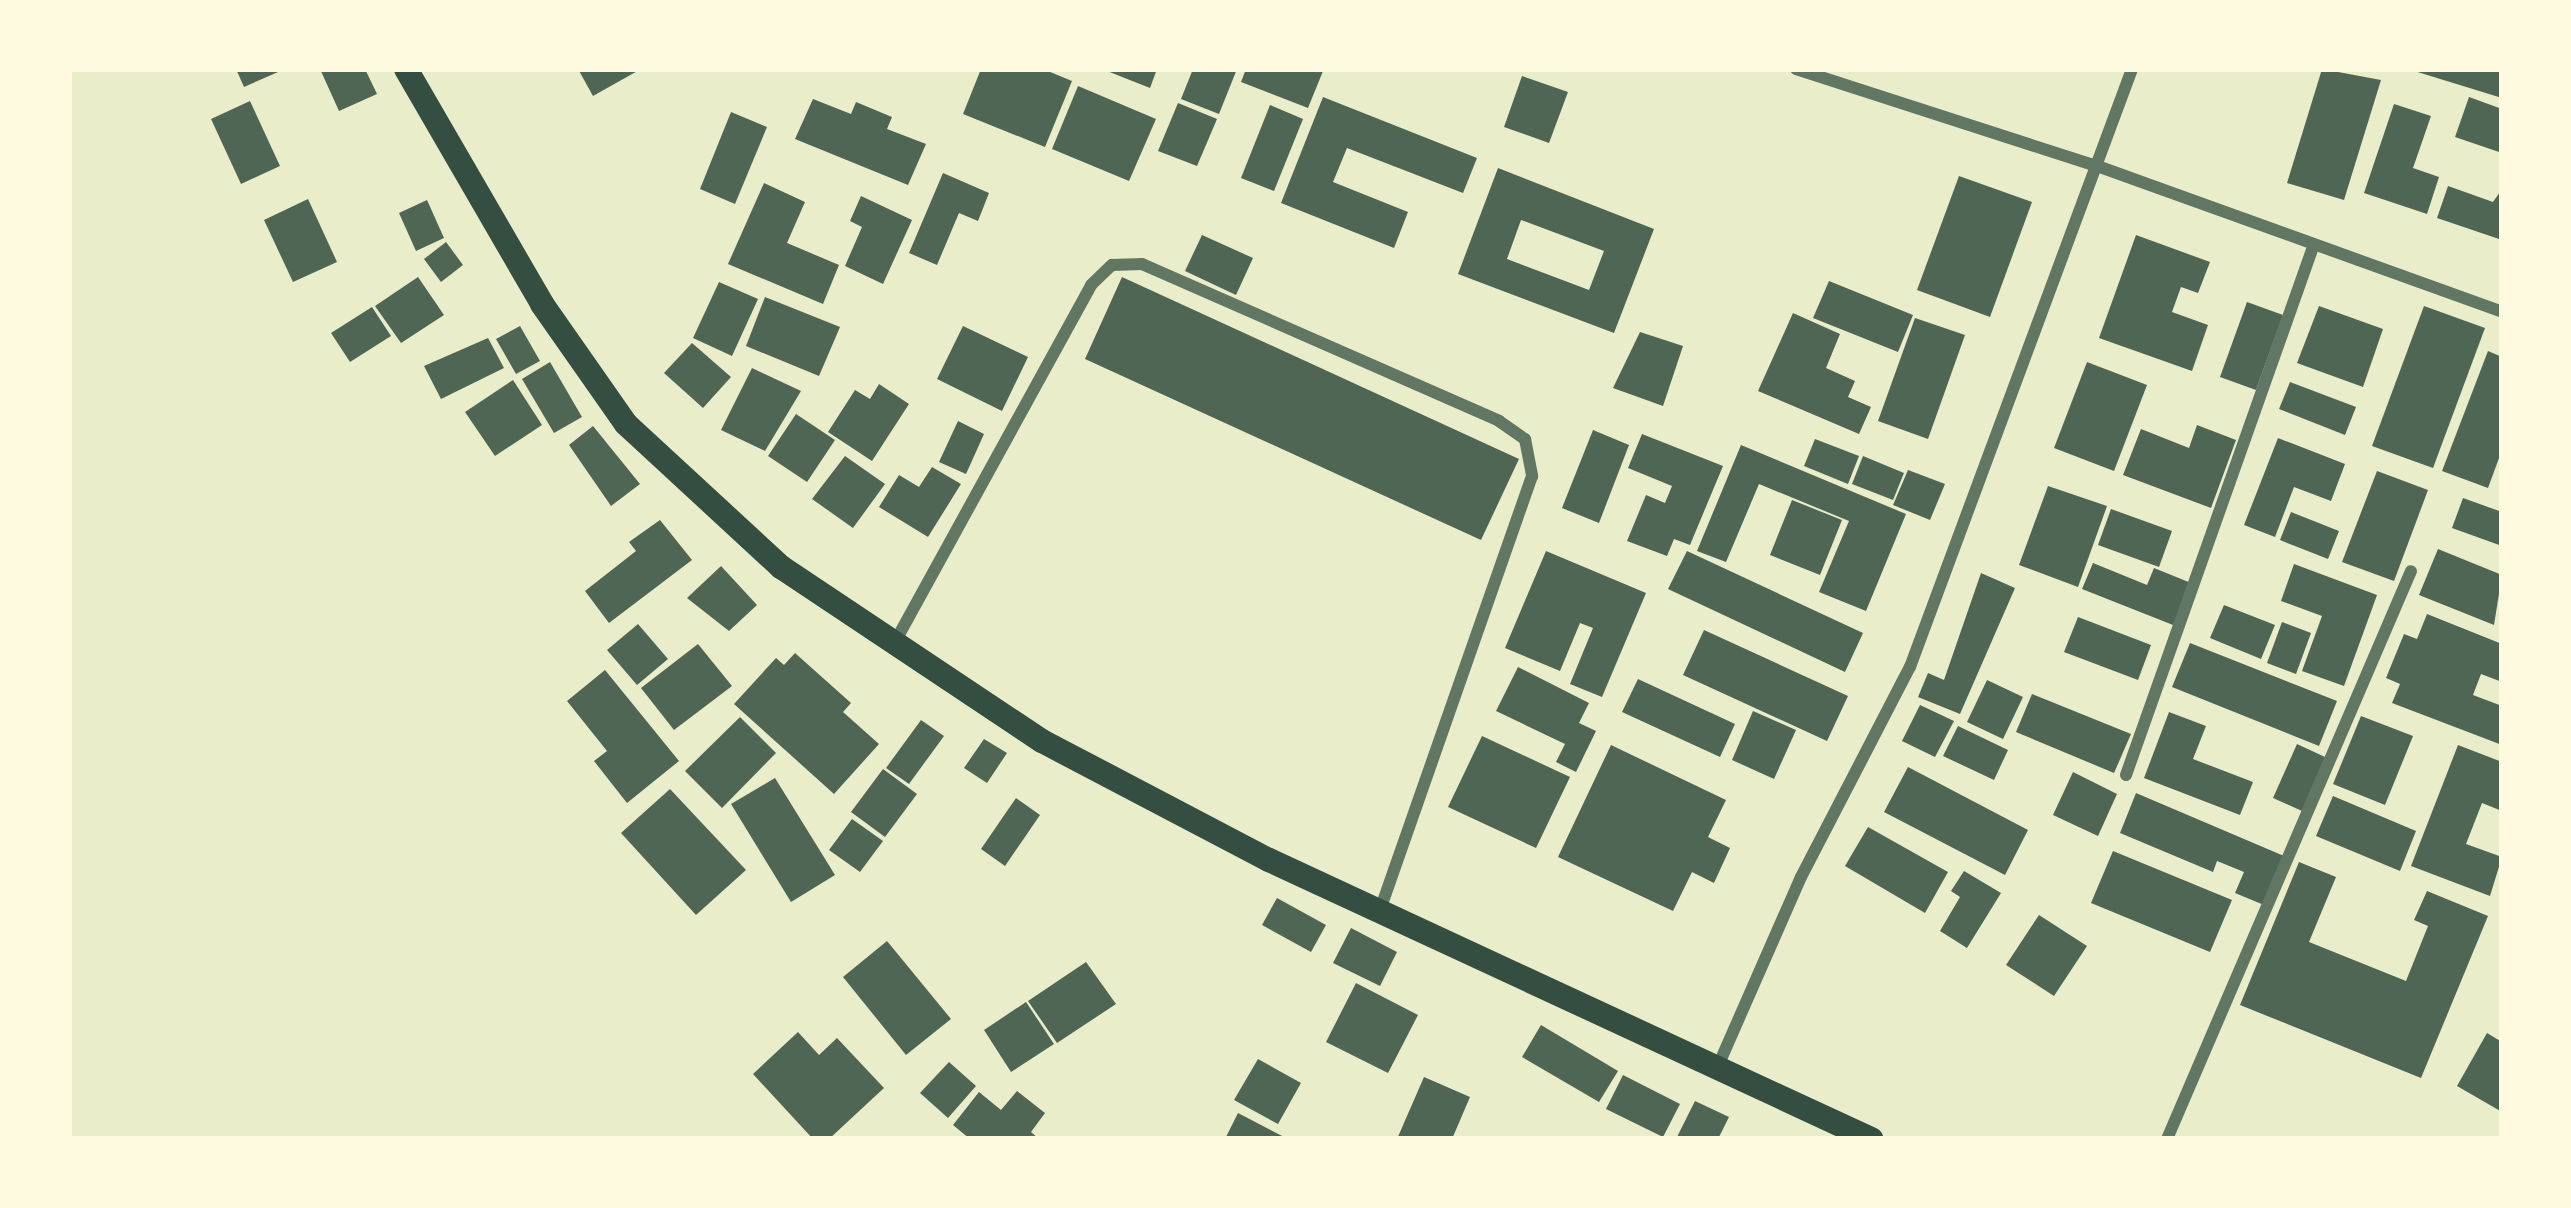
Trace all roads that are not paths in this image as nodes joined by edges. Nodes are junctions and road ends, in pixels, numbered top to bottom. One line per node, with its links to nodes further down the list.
1 (406, 69): 8 (main road)
2 (1796, 69): 4 (street)
3 (2132, 69): 4 (street)
4 (2100, 167): 5 (street); 11 (street)
5 (2314, 244): 6 (street); 9 (street)
6 (2502, 312)
7 (2411, 571): 13 (street)
8 (894, 645): 10 (main road); 10 (street)
9 (2126, 775)
10 (1381, 908): 11 (main road)
11 (1718, 1066): 12 (main road)
12 (1871, 1139)
13 (2168, 1139)

